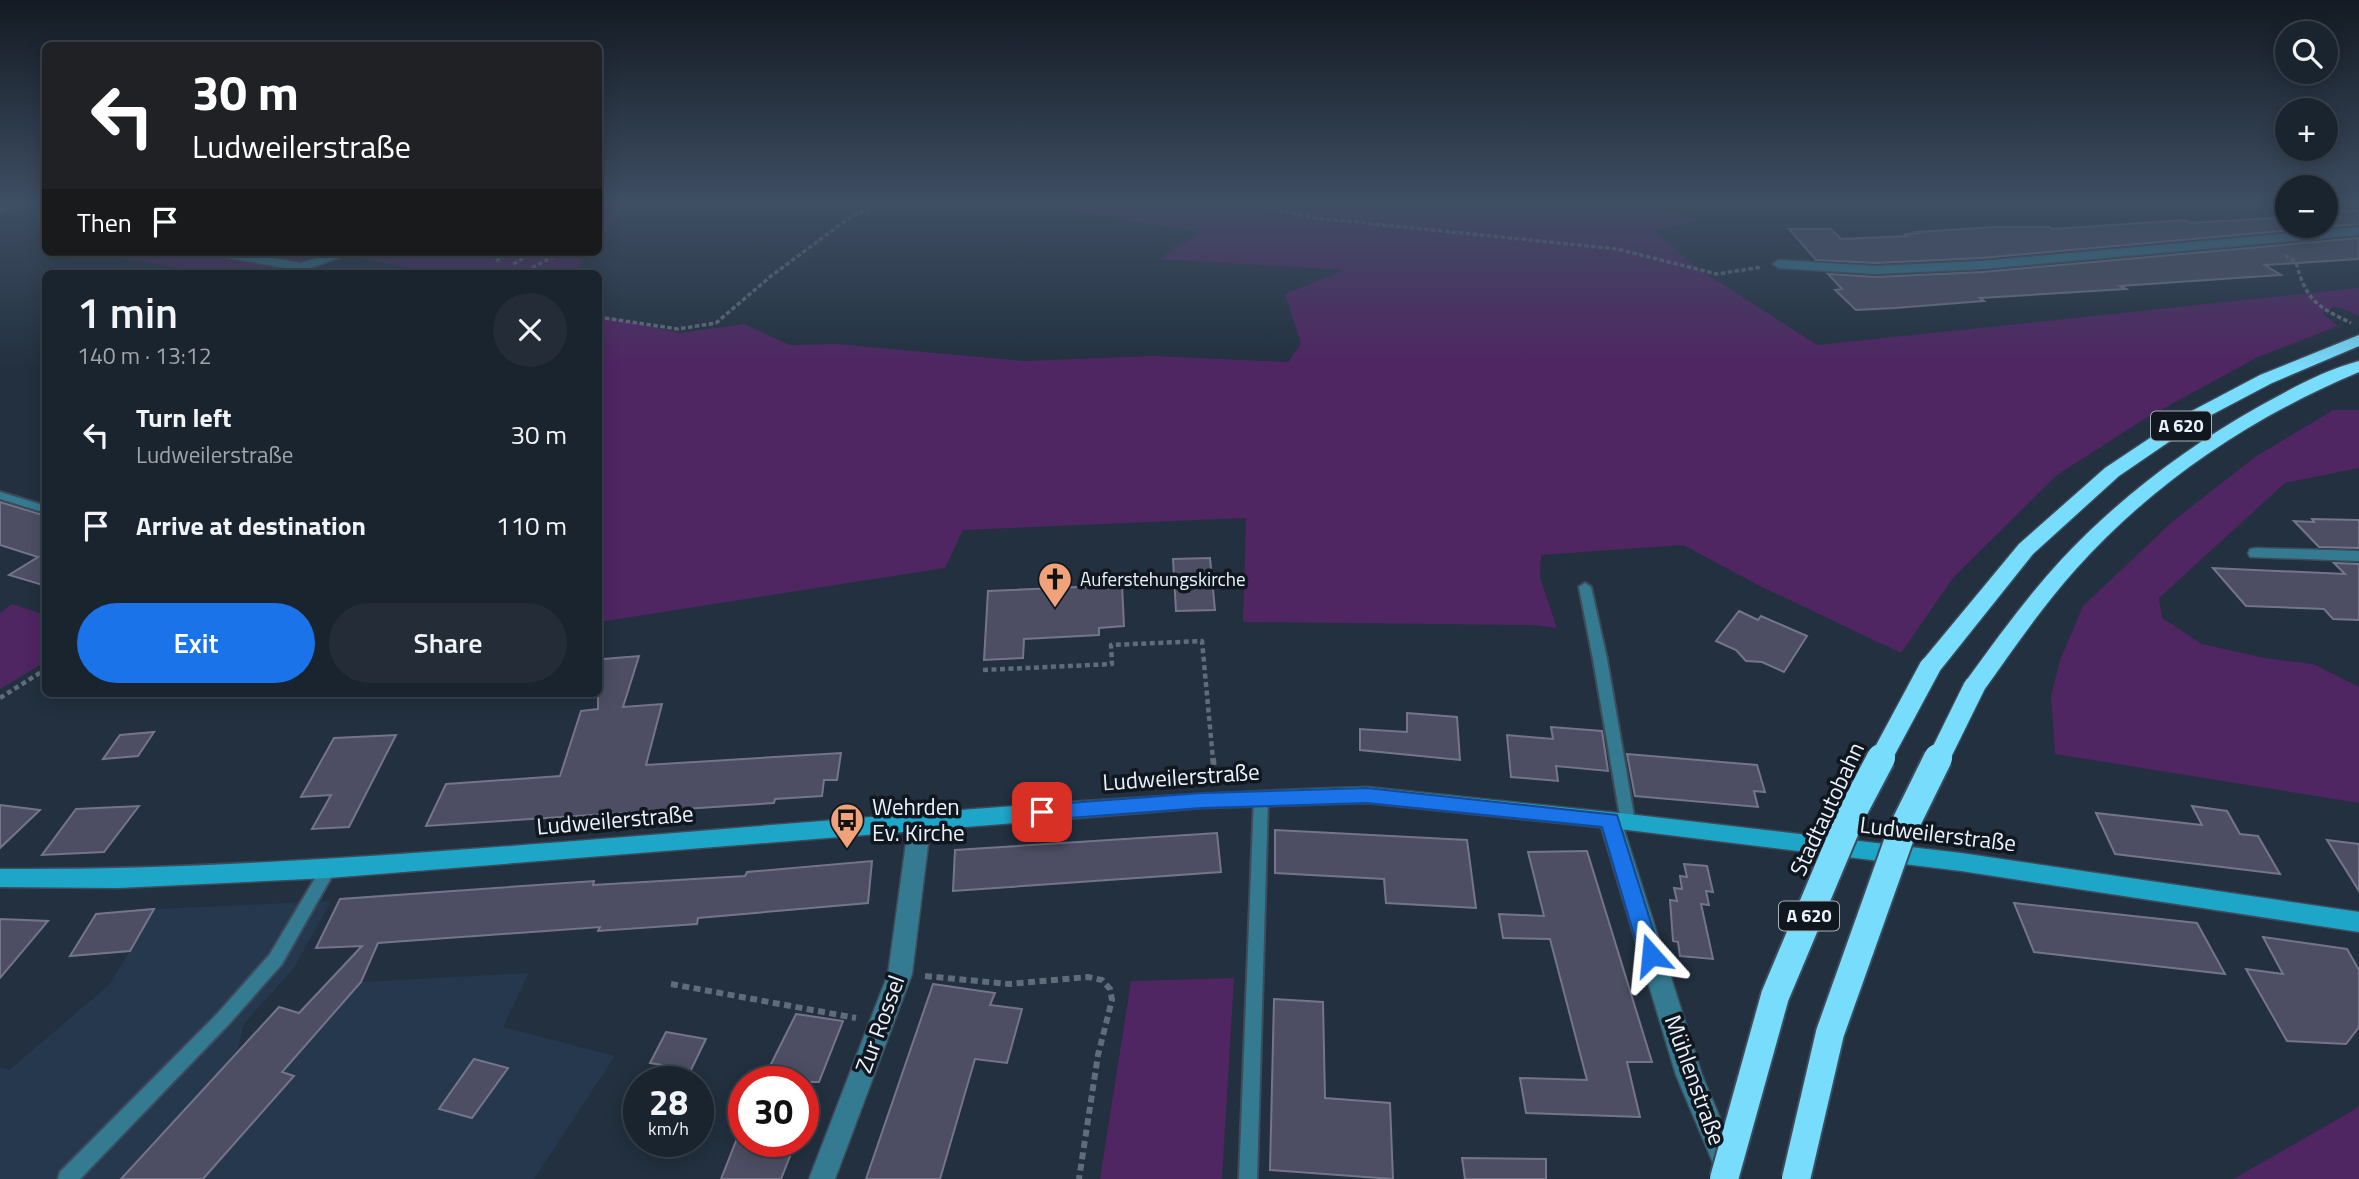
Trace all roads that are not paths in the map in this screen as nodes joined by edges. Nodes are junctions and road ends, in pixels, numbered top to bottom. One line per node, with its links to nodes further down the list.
1 (257, 259): 2 (street)
2 (327, 259)
3 (2049, 259): 4 (street)
4 (1779, 264)
5 (2354, 332): 21 (highway, Stadtautobahn / A 620, bridge)
6 (2359, 366): 23 (highway, A 620, bridge)
7 (0, 495): 8 (lane)
8 (42, 509)
9 (2256, 553): 10 (street)
10 (2359, 556)
11 (1585, 587): 14 (lane)
12 (1261, 798): 13 (main road, Ludweilerstraße); 14 (main road, Ludweilerstraße); 20 (lane)
13 (920, 821): 15 (main road, Ludweilerstraße); 19 (street, Zur Rossel)
14 (1619, 821): 17 (main road, Ludweilerstraße); 22 (street, Mühlenstraße)
15 (328, 869): 16 (main road, Ludweilerstraße); 18 (lane)
16 (0, 878)
17 (2359, 922)
18 (67, 1179)
19 (822, 1179)
20 (1248, 1179)
21 (1724, 1179)
22 (1732, 1179)
23 (1796, 1179)

